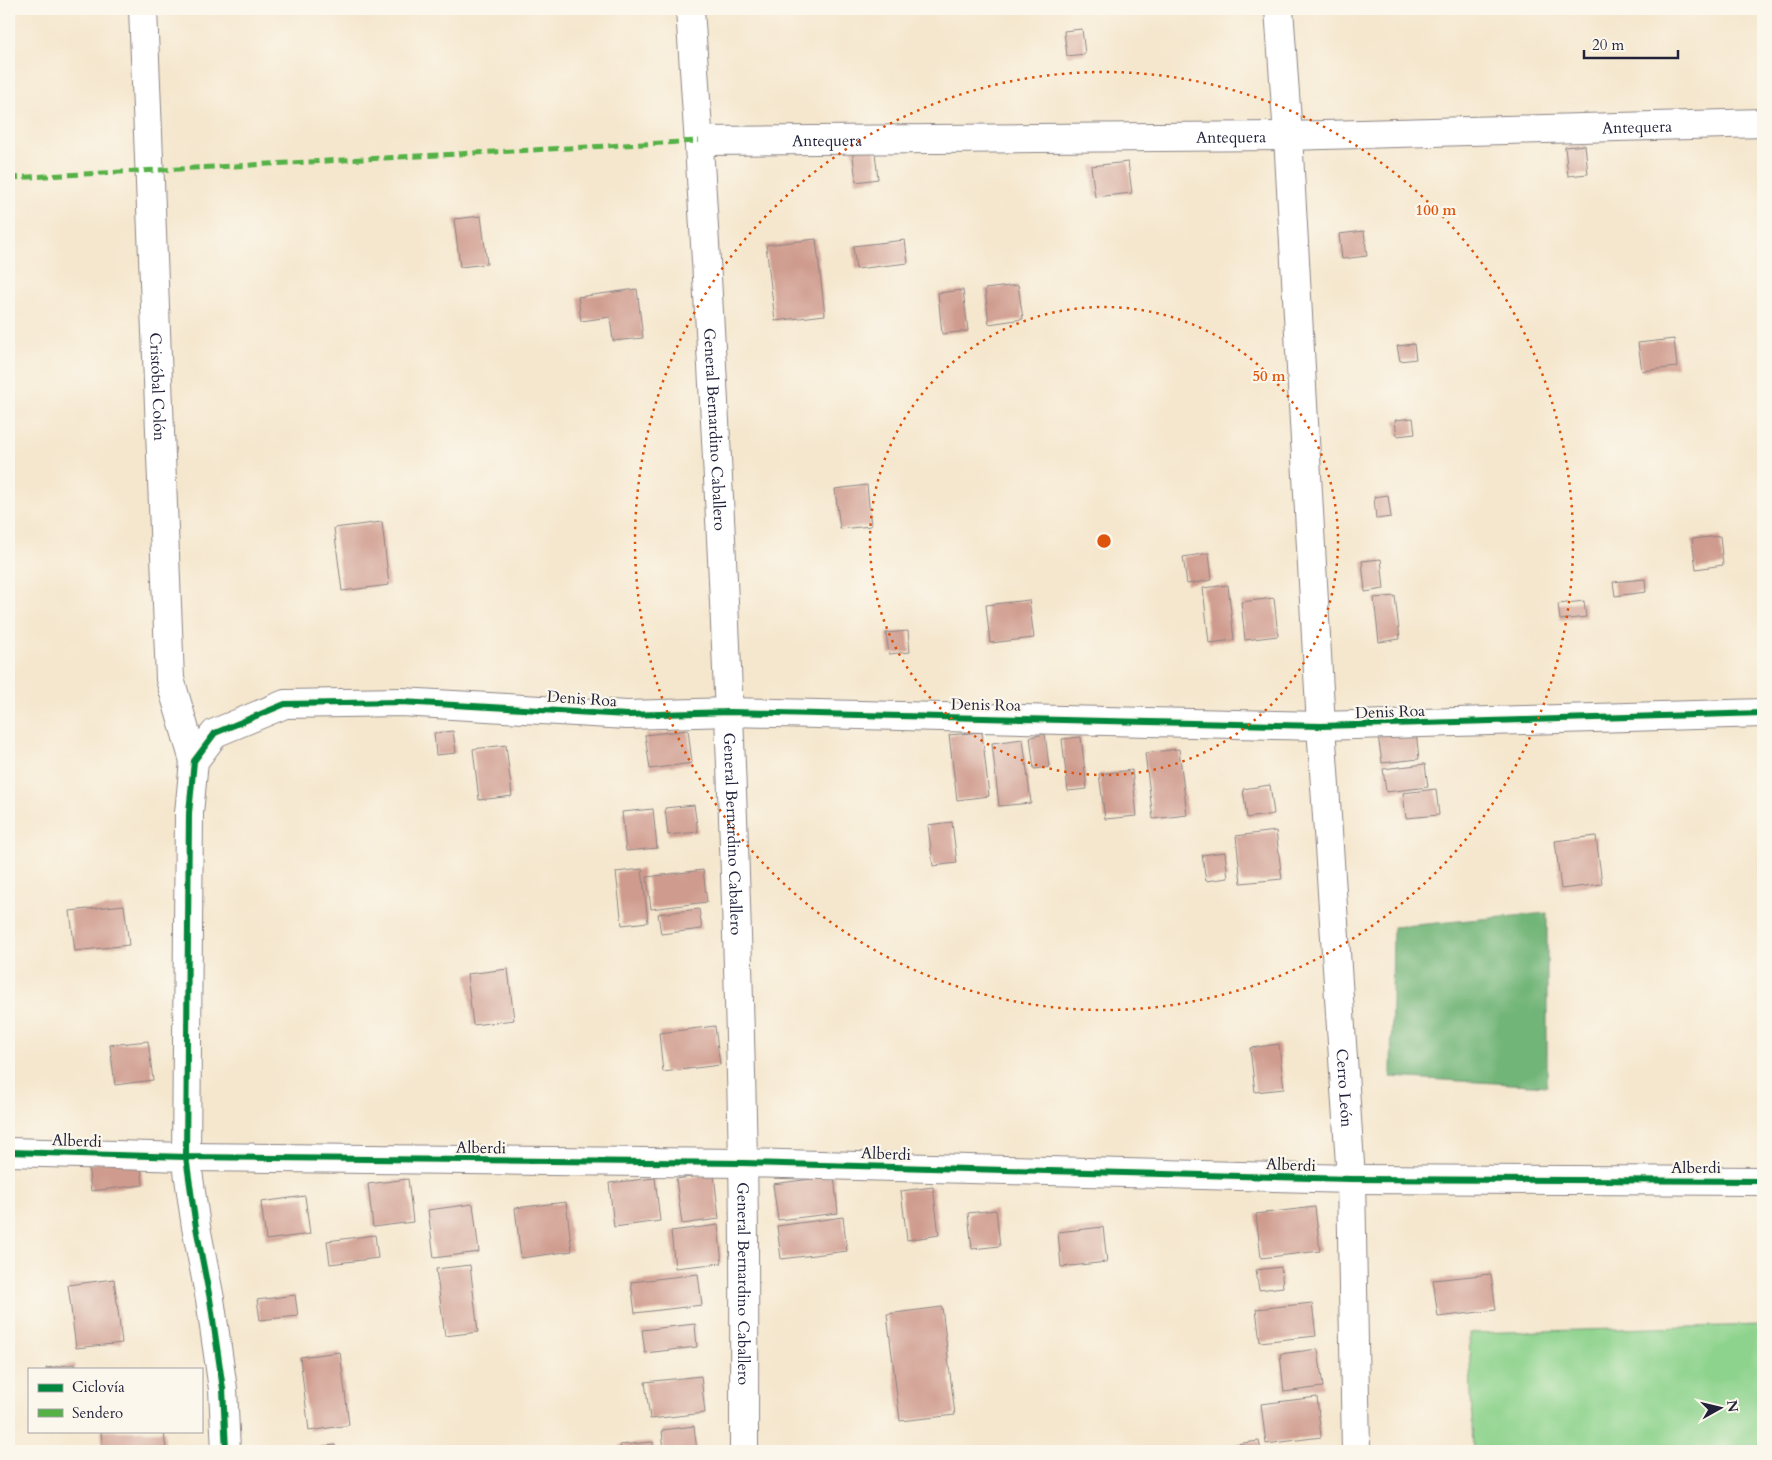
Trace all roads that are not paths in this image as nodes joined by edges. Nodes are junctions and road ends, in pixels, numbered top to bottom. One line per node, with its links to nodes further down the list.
1 (143, 9): 10 (street, Cristóbal Colón)
2 (690, 9): 6 (street, General Bernardino Caballero)
3 (1279, 9): 5 (street, Cerro León)
4 (1763, 123): 5 (street, Antequera)
5 (1288, 136): 6 (street, Antequera); 9 (street, Cerro León)
6 (699, 141): 7 (street, General Bernardino Caballero)
7 (730, 712): 9 (street, Denis Roa); 10 (street, Denis Roa); 13 (street, General Bernardino Caballero)
8 (1763, 713): 9 (street, Denis Roa)
9 (1322, 726): 14 (street, Cerro León)
10 (194, 761): 12 (street)
11 (9, 1152): 12 (street, Alberdi)
12 (186, 1157): 13 (street, Alberdi); 16 (street)
13 (743, 1163): 14 (street, Alberdi); 17 (street, General Bernardino Caballero)
14 (1350, 1180): 15 (street, Alberdi); 18 (street, Cerro León)
15 (1763, 1181)
16 (226, 1451)
17 (744, 1451)
18 (1356, 1451)

